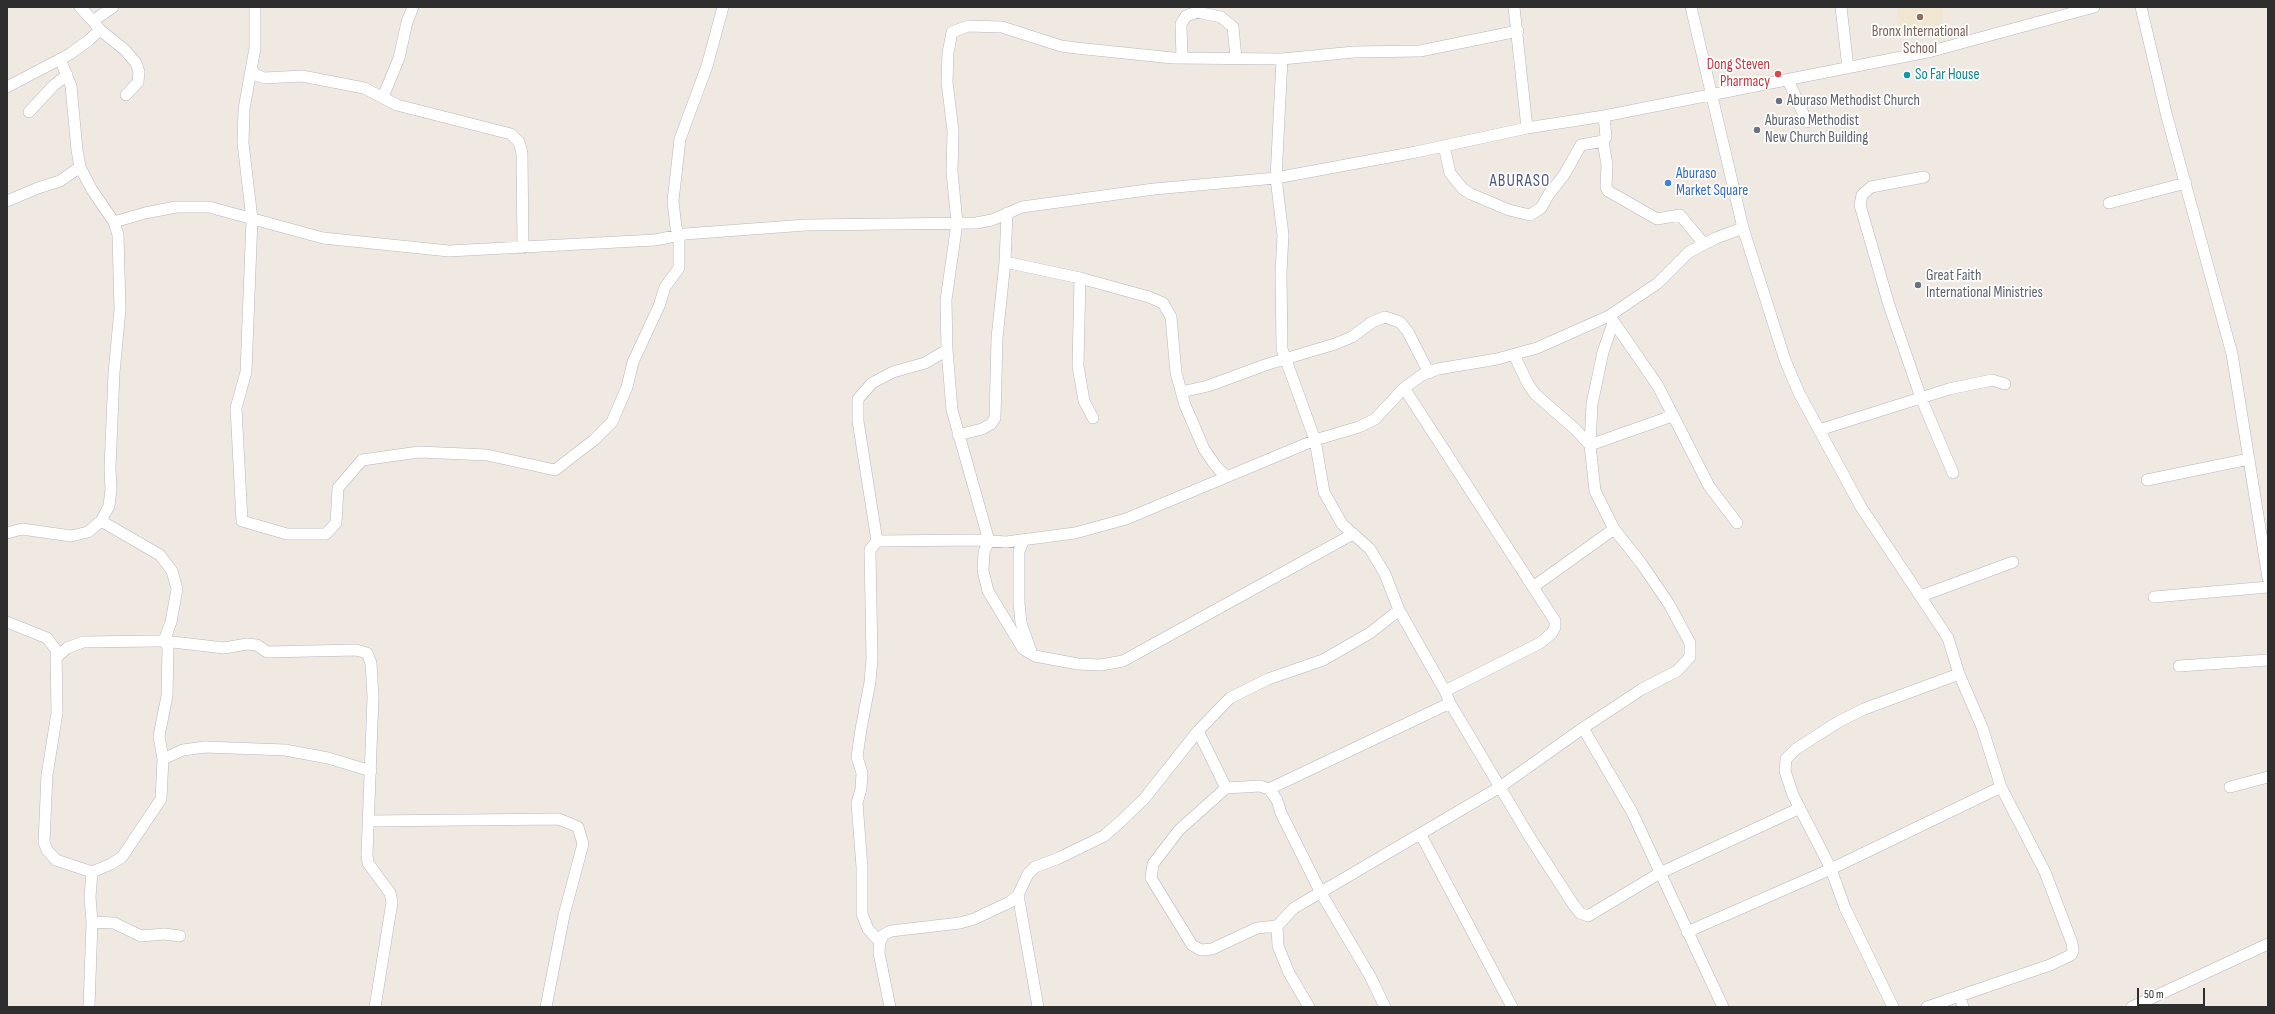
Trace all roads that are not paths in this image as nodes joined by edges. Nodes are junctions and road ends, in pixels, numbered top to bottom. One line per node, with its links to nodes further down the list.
1 (80, 7): 11 (street)
2 (113, 7): 11 (street)
3 (255, 7): 19 (street)
4 (413, 7): 25 (street)
5 (723, 7): 43 (street)
6 (1514, 7): 13 (street)
7 (1690, 7): 24 (street)
8 (1841, 7): 18 (street)
9 (2094, 7): 18 (street)
10 (2141, 7): 35 (street)
11 (93, 21): 12 (street)
12 (100, 30): 16 (street); 23 (street)
13 (1518, 31): 17 (street); 29 (street)
14 (1182, 58): 15 (street); 15 (street); 41 (street)
15 (1236, 58): 17 (street)
16 (60, 59): 20 (street); 22 (street)
17 (1282, 59): 34 (street)
18 (1848, 68): 21 (street)
19 (252, 70): 25 (street); 39 (street)
20 (67, 75): 26 (street); 32 (street)
21 (1788, 80): 24 (street); 28 (street)
22 (7, 88)
23 (126, 95)
24 (1713, 95): 27 (street); 42 (street)
25 (382, 97): 45 (street)
26 (29, 112)
27 (1604, 116): 29 (street); 30 (street)
28 (1807, 122)
29 (1528, 128): 31 (street)
30 (1603, 141): 31 (street); 44 (street)
31 (1444, 146): 34 (street)
32 (80, 167): 36 (street); 40 (street)
33 (1924, 177): 56 (street)
34 (1276, 178): 38 (street); 51 (street)
35 (2186, 183): 37 (street); 63 (street)
36 (7, 201)
37 (2109, 203)
38 (1007, 212): 41 (street); 46 (street)
39 (252, 219): 40 (street); 43 (street); 45 (street)
40 (114, 222): 67 (street)
41 (957, 223): 43 (street); 49 (street)
42 (1743, 228): 44 (street); 59 (street)
43 (680, 235): 45 (street)
44 (1704, 244): 48 (street)
45 (523, 248)
46 (1005, 262): 47 (street); 60 (street)
47 (1080, 278): 55 (street); 58 (street)
48 (1611, 319): 50 (street); 57 (street); 62 (street)
49 (947, 350): 60 (street); 73 (street)
50 (1514, 355): 52 (street); 62 (street)
51 (1286, 360): 52 (street); 55 (street); 61 (street)
52 (1429, 373): 54 (street)
53 (2006, 384): 56 (street)
54 (1404, 388): 61 (street); 77 (street)
55 (1181, 392): 65 (street)
56 (1921, 398): 59 (street); 64 (street)
57 (1672, 416): 62 (street); 68 (street)
58 (1093, 418)
59 (1819, 430): 79 (street)
60 (958, 435): 74 (street)
61 (1315, 440): 65 (street); 71 (street)
62 (1590, 445): 69 (street)
63 (2250, 459): 66 (street); 76 (street)
64 (1953, 473)
65 (1226, 476): 72 (street)
66 (2147, 480)
67 (101, 521): 70 (street); 83 (street)
68 (1737, 523)
69 (1614, 529): 77 (street); 91 (street)
70 (7, 533)
71 (1353, 534): 81 (street); 84 (street)
72 (1024, 540): 74 (street); 84 (street)
73 (877, 541): 74 (street); 113 (street)
74 (989, 541): 84 (street)
75 (2013, 562): 79 (street)
76 (2268, 578)
77 (1533, 586): 89 (street)
78 (2268, 587): 80 (street)
79 (1922, 596): 88 (street)
80 (2154, 597)
81 (1399, 610): 89 (street); 92 (street)
82 (7, 622): 85 (street)
83 (164, 641): 85 (street); 93 (street); 94 (street)
84 (1032, 654)
85 (57, 657): 105 (street)
86 (2268, 660): 87 (street)
87 (2179, 666)
88 (1959, 674): 97 (street); 101 (street)
89 (1445, 691): 90 (street)
90 (1450, 703): 96 (street); 100 (street)
91 (1583, 728): 96 (street); 106 (street)
92 (1198, 731): 98 (street); 108 (street)
93 (163, 759): 94 (street); 105 (street)
94 (371, 772): 102 (street)
95 (2268, 777): 99 (street)
96 (1500, 787): 103 (street); 106 (street)
97 (2001, 787): 104 (street); 115 (street)
98 (1226, 788): 100 (street); 110 (street)
99 (2230, 788)
100 (1270, 789): 107 (street)
101 (1800, 808): 104 (street); 106 (street)
102 (370, 821): 117 (street); 118 (street)
103 (1421, 835): 107 (street); 123 (street)
104 (1831, 869): 111 (street); 125 (street)
105 (92, 872): 109 (street)
106 (1660, 873): 111 (street)
107 (1321, 893): 110 (street); 122 (street)
108 (1018, 895): 113 (street); 120 (street)
109 (92, 922): 112 (street); 116 (street)
110 (1277, 926): 121 (street)
111 (1687, 932): 124 (street)
112 (180, 936)
113 (880, 942): 119 (street)
114 (2268, 944): 127 (street)
115 (1961, 1002): 126 (street)
116 (88, 1007)
117 (375, 1007)
118 (546, 1007)
119 (890, 1007)
120 (1038, 1007)
121 (1309, 1007)
122 (1385, 1007)
123 (1512, 1007)
124 (1723, 1007)
125 (1893, 1007)
126 (1927, 1007)
127 (2132, 1007)

